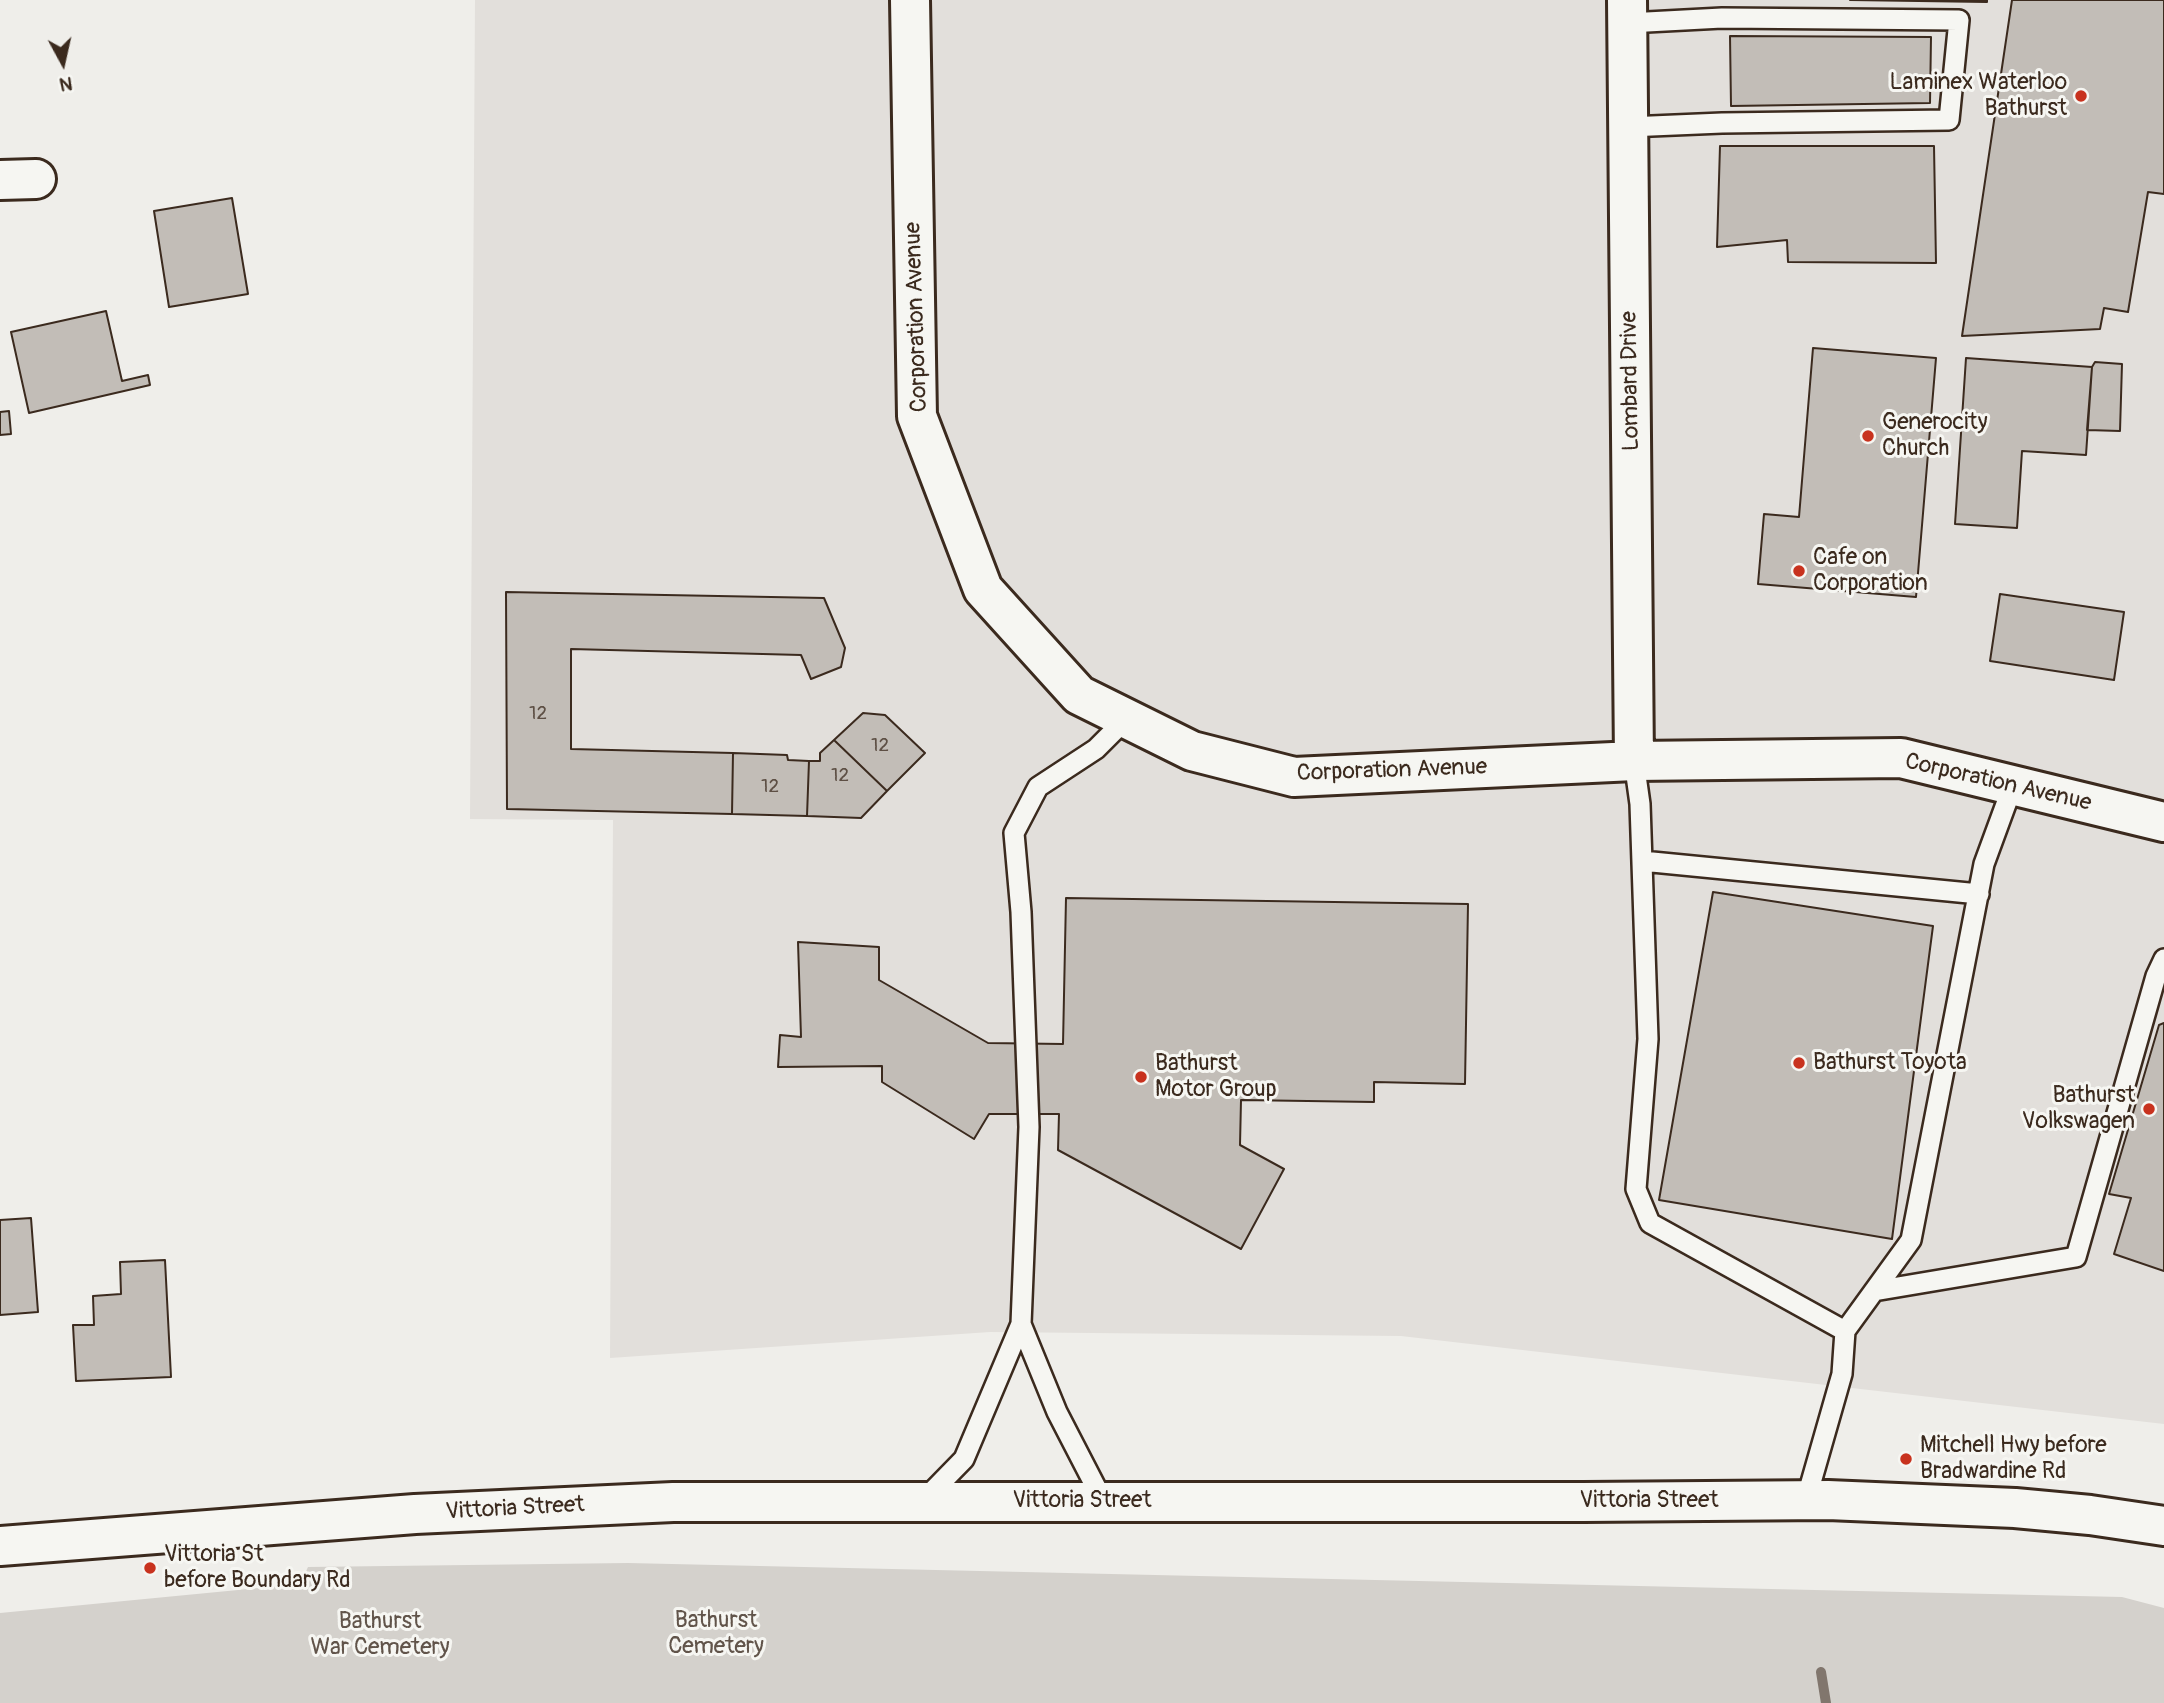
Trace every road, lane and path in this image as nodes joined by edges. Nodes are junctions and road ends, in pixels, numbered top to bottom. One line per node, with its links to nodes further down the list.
1 (910, 0): 4 (main road, Corporation Avenue)
2 (1627, 12): 3 (main road, Lombard Drive); 3 (lane)
3 (1628, 127): 5 (main road, Lombard Drive)
4 (1127, 718): 5 (main road, Corporation Avenue); 12 (lane)
5 (1634, 761): 6 (main road, Corporation Avenue); 8 (lane)
6 (2012, 785): 7 (main road, Corporation Avenue); 9 (lane)
7 (2164, 822)
8 (1642, 861): 9 (lane); 13 (lane)
9 (1979, 894): 11 (lane)
10 (2164, 959): 11 (lane)
11 (1874, 1291): 13 (lane)
12 (1021, 1324): 14 (lane); 16 (lane)
13 (1845, 1331): 15 (lane)
14 (923, 1500): 16 (main road, Vittoria Street); 18 (main road, Vittoria Street)
15 (1805, 1500): 16 (main road, Vittoria Street); 17 (main road, Vittoria Street)
16 (1102, 1501)
17 (2164, 1527)
18 (0, 1546)

